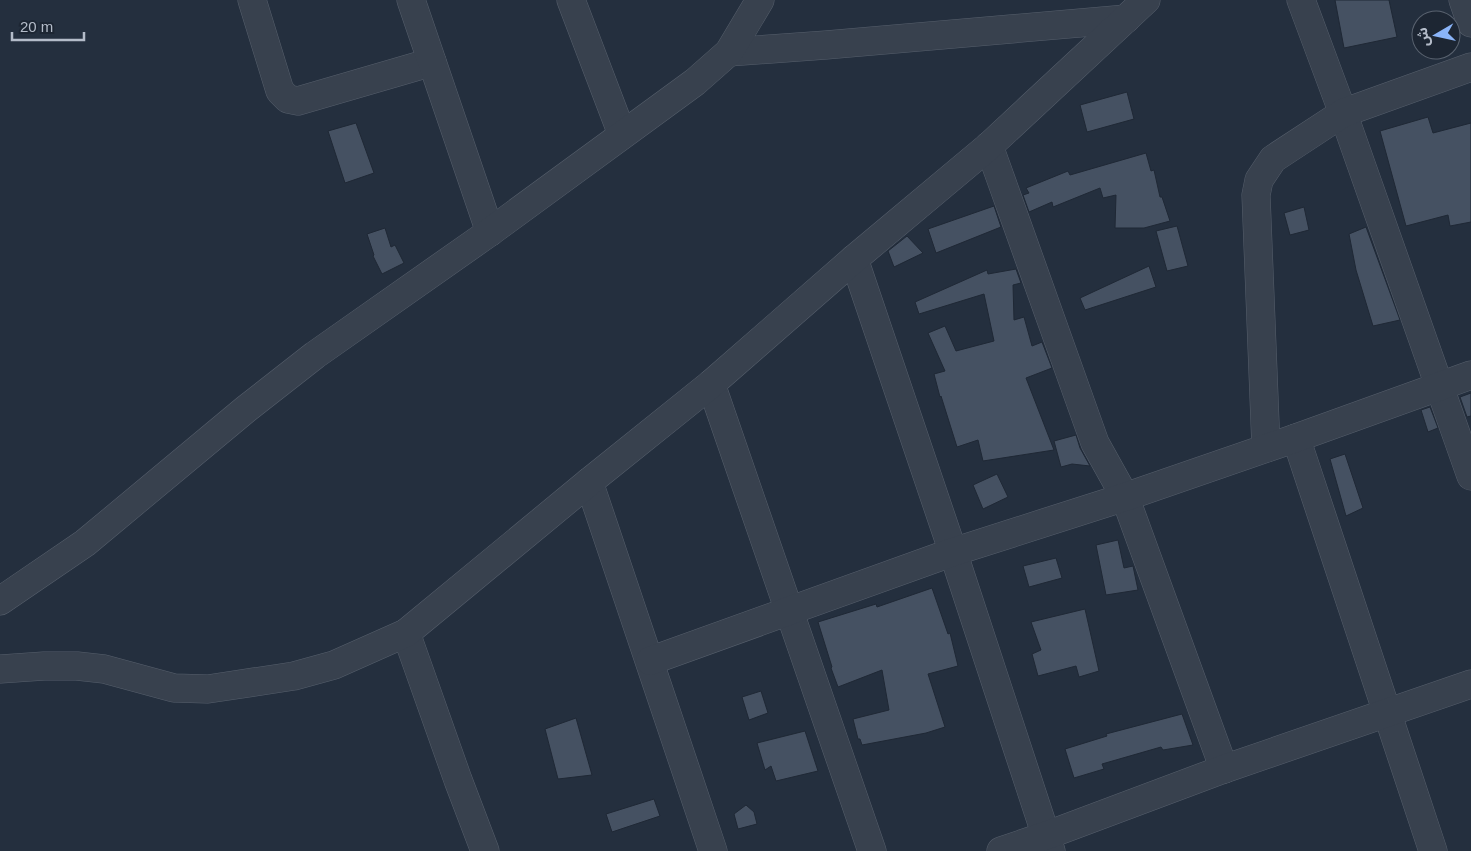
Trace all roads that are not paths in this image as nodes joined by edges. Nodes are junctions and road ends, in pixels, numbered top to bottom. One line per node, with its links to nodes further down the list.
1 (252, 0): 11 (street)
2 (411, 0): 11 (street)
3 (572, 0): 14 (street)
4 (760, 0): 10 (street)
5 (1146, 0): 8 (street)
6 (1301, 0): 13 (street)
7 (1463, 0): 9 (street)
8 (1126, 19): 10 (street); 15 (street)
9 (1471, 23)
10 (729, 52): 14 (street)
11 (432, 62): 16 (street)
12 (1471, 67): 13 (street)
13 (1343, 113): 20 (street); 22 (street)
14 (622, 134): 16 (street)
15 (989, 146): 17 (street); 25 (street)
16 (490, 232): 27 (street)
17 (854, 259): 19 (street); 26 (street)
18 (1471, 375): 20 (street)
19 (711, 384): 24 (street); 28 (street)
20 (1439, 386): 21 (street); 23 (street)
21 (1296, 438): 22 (street); 33 (street)
22 (1266, 448): 25 (street)
23 (1471, 476)
24 (589, 482): 29 (street); 30 (street)
25 (1125, 497): 26 (street); 34 (street)
26 (953, 552): 28 (street); 35 (street)
27 (0, 601)
28 (789, 612): 30 (street); 38 (street)
29 (406, 633): 31 (street); 36 (street)
30 (650, 661): 37 (street)
31 (0, 669)
32 (1471, 684): 33 (street)
33 (1387, 712): 34 (street); 40 (street)
34 (1224, 769): 35 (street)
35 (1048, 844): 39 (street)
36 (485, 851)
37 (713, 851)
38 (872, 851)
39 (1001, 851)
40 (1433, 851)

